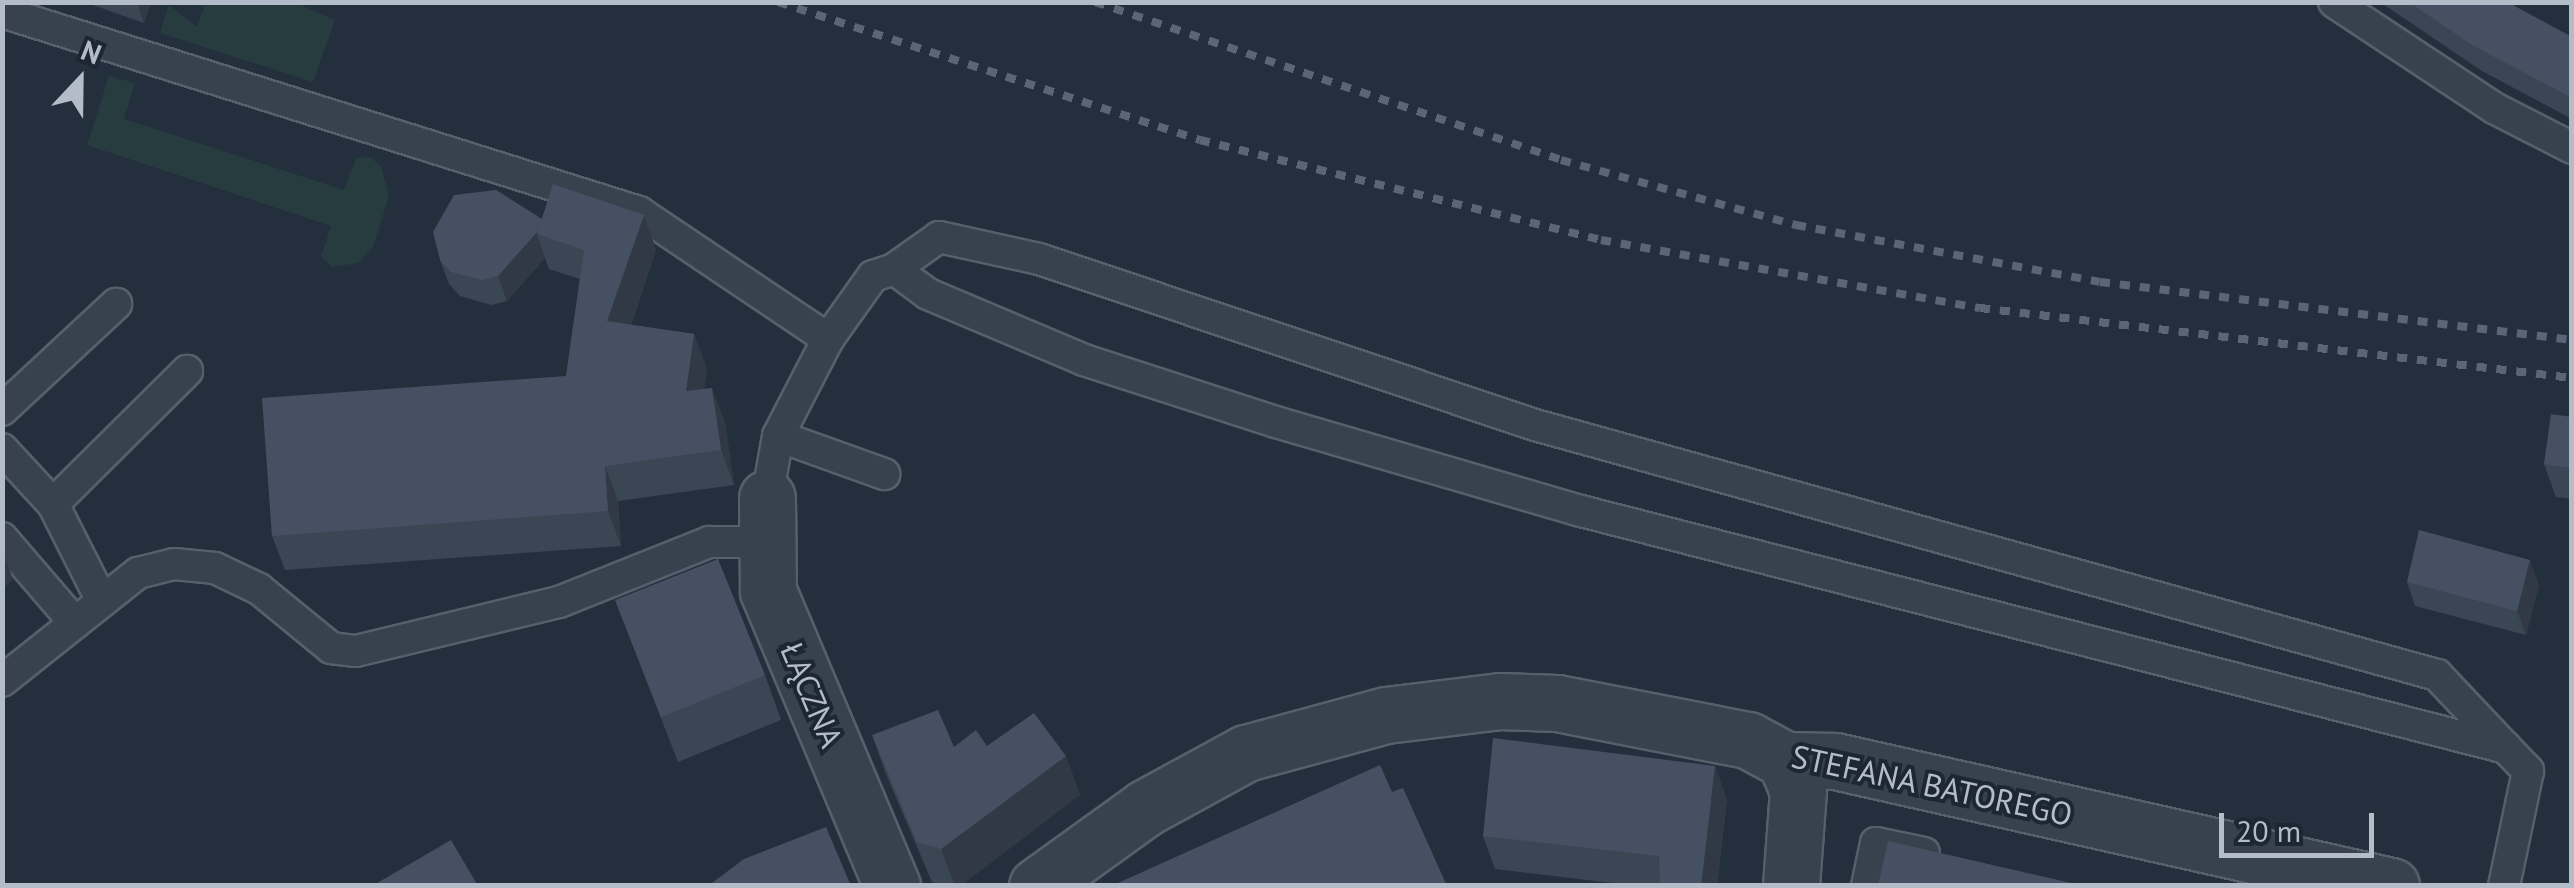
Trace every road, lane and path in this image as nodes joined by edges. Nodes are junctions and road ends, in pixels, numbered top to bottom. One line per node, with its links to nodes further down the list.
1 (2334, 2): 3 (lane)
2 (2, 12): 6 (lane)
3 (2572, 148)
4 (894, 269): 6 (lane); 18 (lane); 18 (lane)
5 (116, 304): 8 (lane)
6 (828, 339): 9 (lane)
7 (188, 370): 12 (lane)
8 (2, 410)
9 (778, 436): 11 (lane); 13 (lane)
10 (2, 449): 12 (lane)
11 (884, 474)
12 (53, 504): 15 (lane)
13 (766, 520): 15 (lane); 22 (street, ŁĄCZNA)
14 (2, 538): 16 (lane)
15 (102, 602): 16 (lane)
16 (75, 623): 17 (lane)
17 (2, 681)
18 (2506, 748): 27 (lane)
19 (1786, 760): 21 (street, STEFANA BATOREGO); 23 (street, STEFANA BATOREGO); 24 (street)
20 (1948, 858): 25 (lane)
21 (2320, 878): 26 (street, STEFANA BATOREGO)
22 (892, 886)
23 (1037, 886)
24 (1791, 886)
25 (1867, 886)
26 (2391, 886)
27 (2504, 886)

